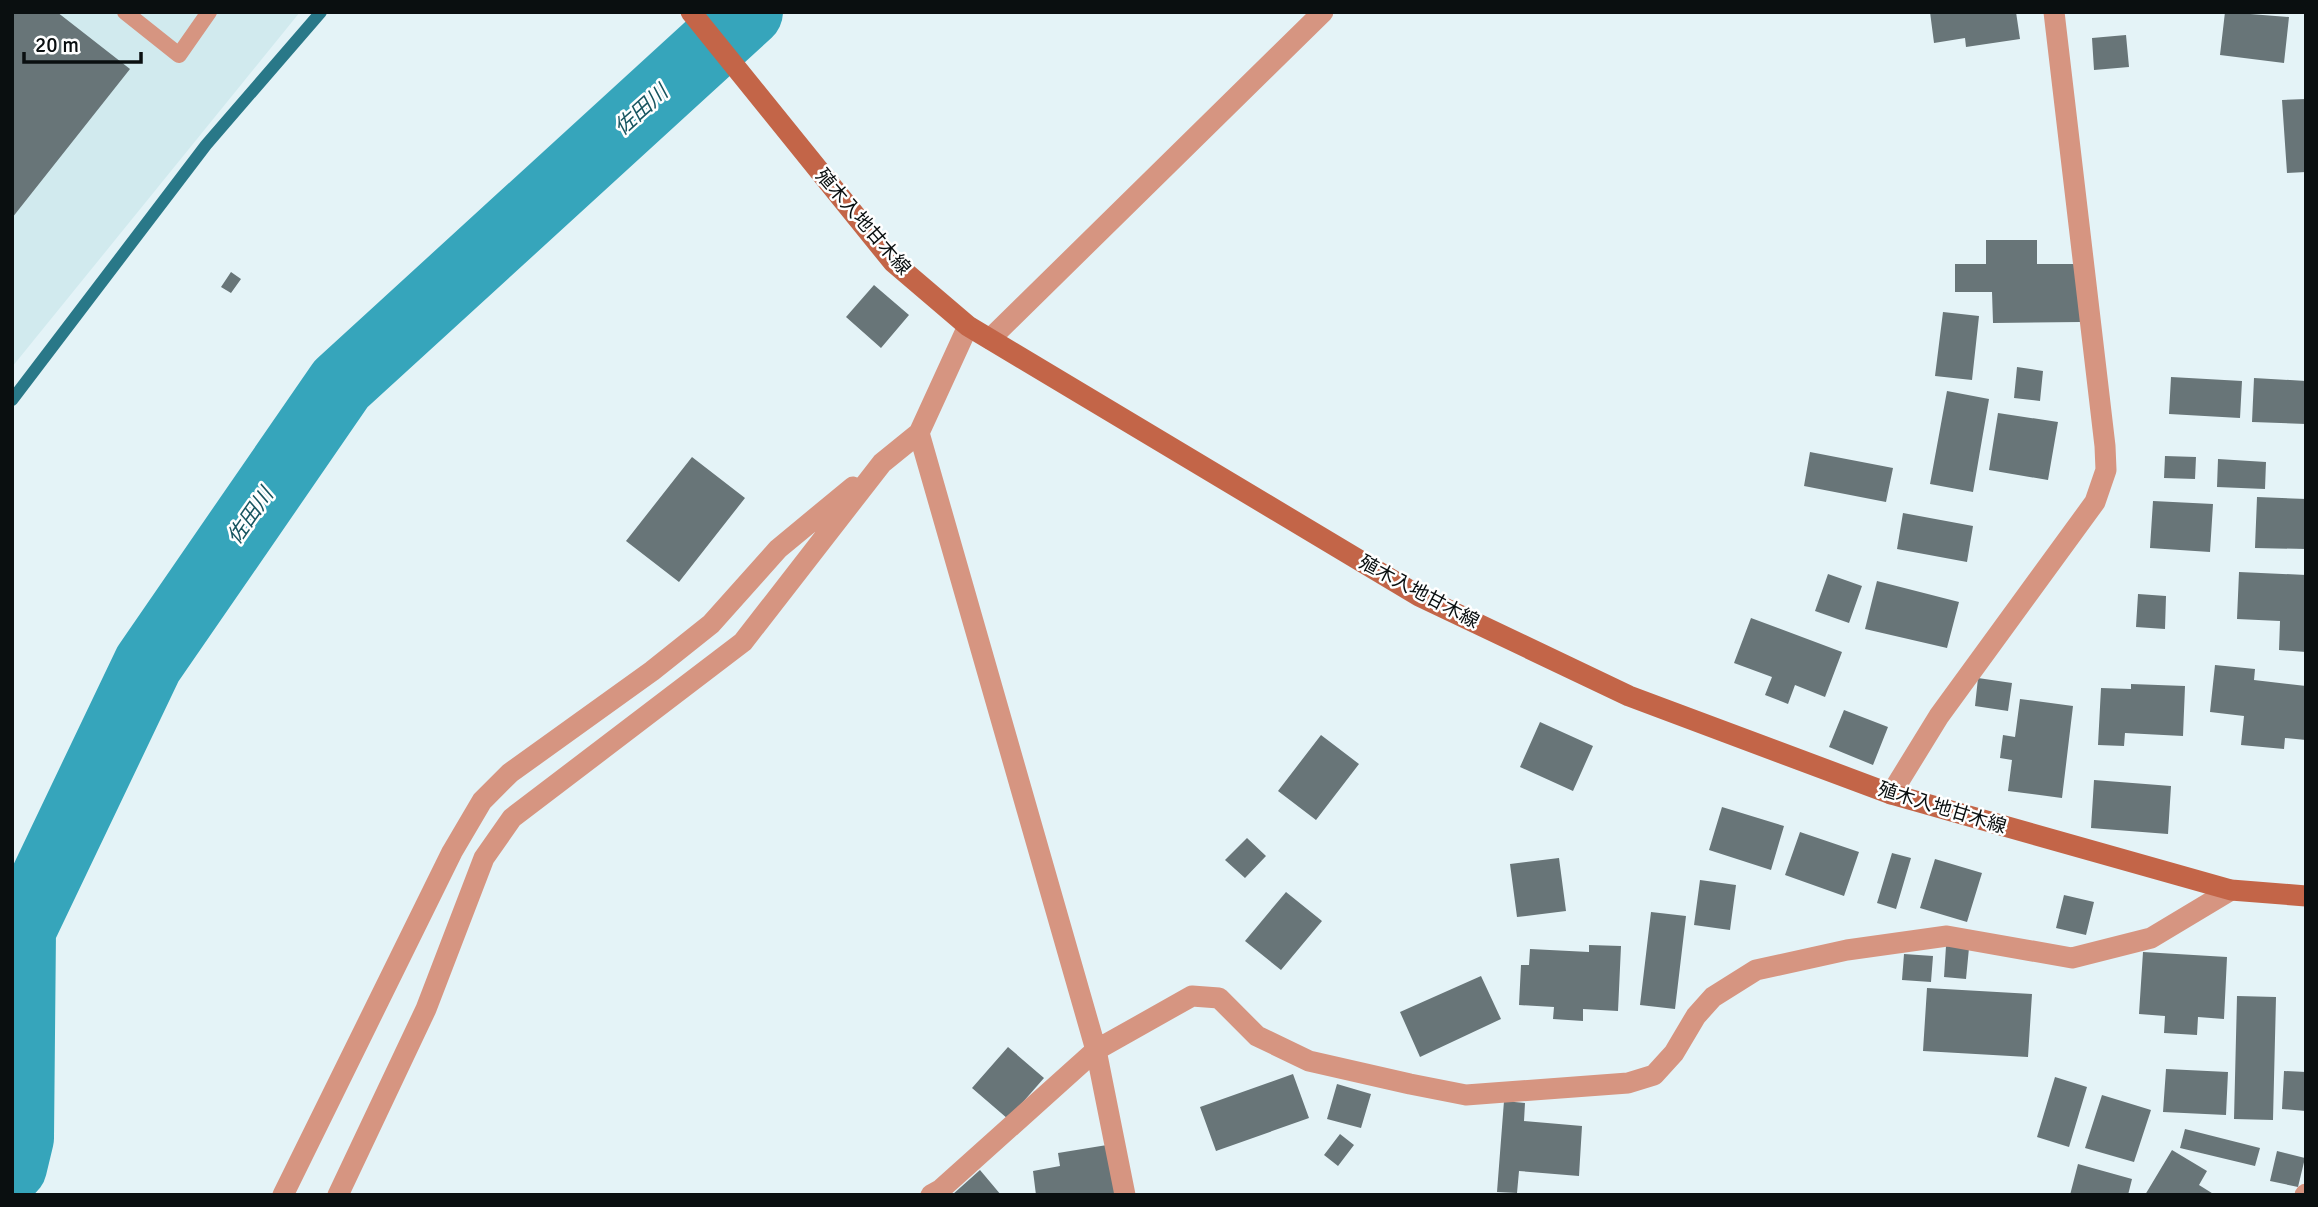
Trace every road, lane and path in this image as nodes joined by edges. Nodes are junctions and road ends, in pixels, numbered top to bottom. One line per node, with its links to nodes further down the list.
1 (125, 12): 2 (lane)
2 (209, 12)
3 (691, 12): 6 (main road, 殖木入地甘木線)
4 (1323, 12): 7 (street)
5 (2054, 12): 10 (street)
6 (968, 326): 7 (main road, 殖木入地甘木線); 8 (street)
7 (990, 339): 10 (main road, 殖木入地甘木線)
8 (919, 433): 9 (street); 13 (street)
9 (882, 463): 14 (street); 15 (street)
10 (1891, 794): 11 (main road, 殖木入地甘木線)
11 (2231, 890): 12 (main road, 殖木入地甘木線); 13 (street)
12 (2306, 896)
13 (1096, 1050): 16 (street); 17 (street)
14 (283, 1195)
15 (338, 1195)
16 (931, 1195)
17 (1125, 1195)

